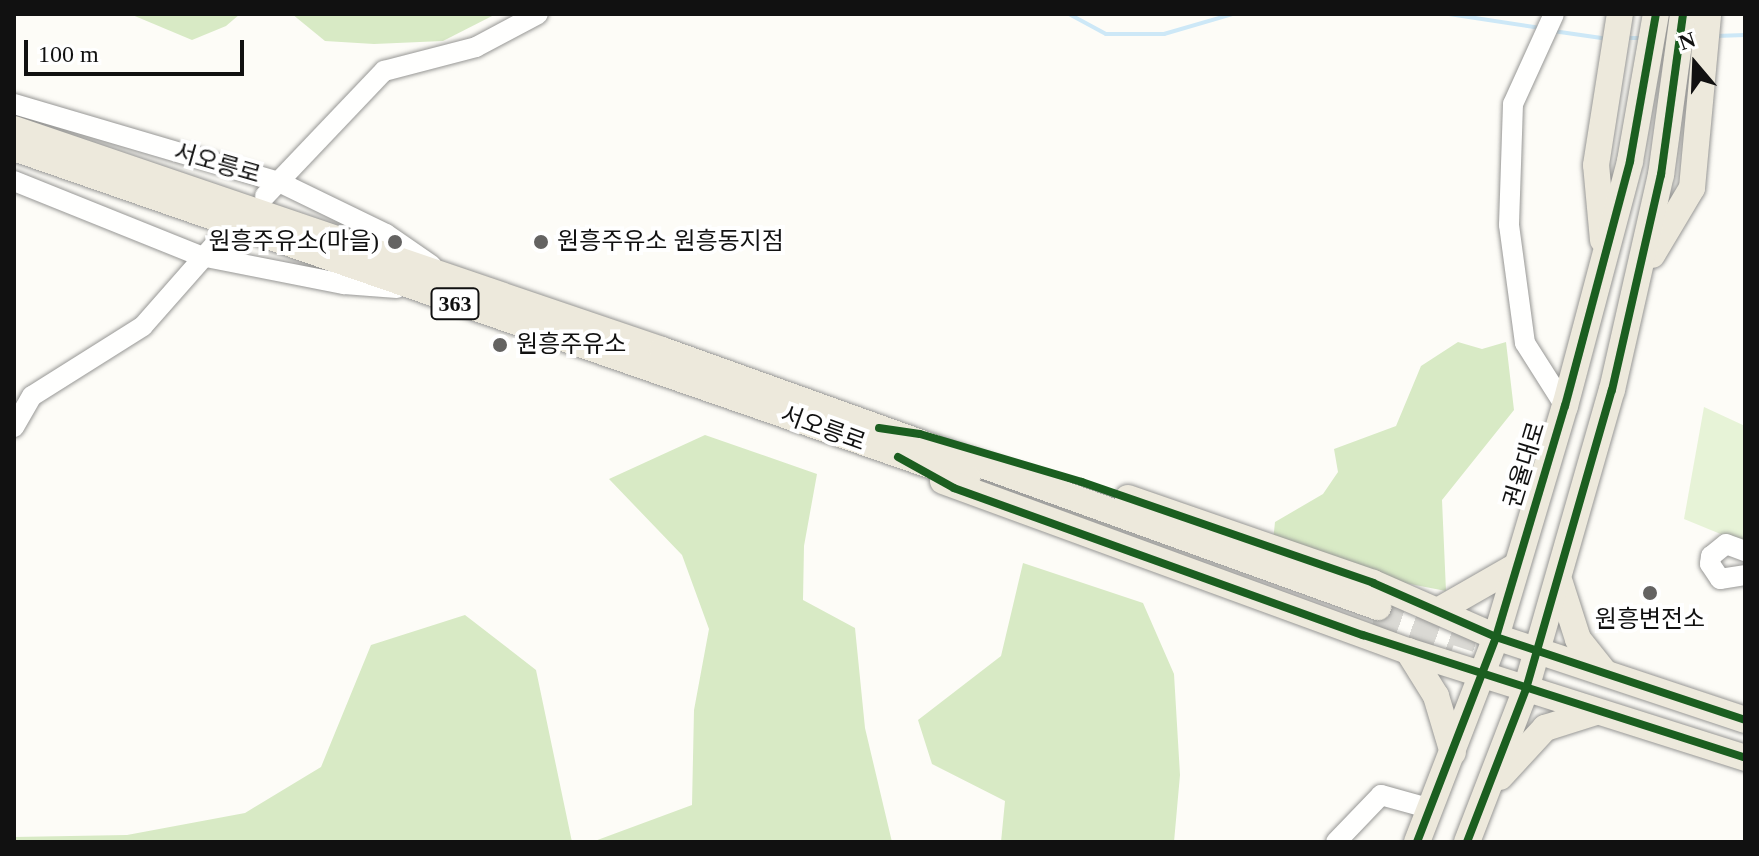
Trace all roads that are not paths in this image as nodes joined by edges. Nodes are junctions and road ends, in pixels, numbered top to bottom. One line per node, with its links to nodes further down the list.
1 (538, 14): 10 (street)
2 (1656, 14): 13 (main road, 권율대로)
3 (1553, 15): 17 (street)
4 (1700, 16): 14 (main road); 14 (main road)
5 (1619, 17): 13 (main road)
6 (14, 104): 10 (street, 서오릉로)
7 (14, 129): 15 (main road, 서오릉로 / 363)
8 (14, 148): 16 (main road, 서오릉로 / 363)
9 (14, 181): 12 (street, 서오릉로)
10 (272, 189): 15 (street, 서오릉로)
11 (218, 241): 12 (street)
12 (201, 256): 16 (street, 서오릉로); 18 (street)
13 (1604, 261): 17 (main road, 권율대로)
14 (1641, 272): 24 (main road)
15 (448, 277): 19 (main road, 서오릉로 / 363)
16 (408, 288): 20 (main road, 서오릉로 / 363)
17 (1565, 406): 22 (main road, 권율대로)
18 (14, 427)
19 (879, 428): 20 (main road, 서오릉로 / 363); 25 (main road)
20 (898, 457): 27 (main road)
21 (1745, 551): 23 (street)
22 (1516, 566): 25 (main road); 26 (main road, 권율대로)
23 (1745, 575)
24 (1560, 583): 28 (main road); 29 (main road)
25 (1441, 609): 26 (main road)
26 (1496, 637): 28 (main road); 30 (main road, 권율대로)
27 (1408, 651): 30 (main road); 34 (main road)
28 (1538, 651): 29 (main road); 31 (main road)
29 (1605, 673): 33 (main road)
30 (1482, 674): 31 (main road); 34 (main road, 권율대로)
31 (1526, 689): 32 (main road); 36 (main road)
32 (1599, 711): 35 (main road); 36 (main road)
33 (1745, 720)
34 (1453, 753): 37 (main road, 권율대로)
35 (1745, 758)
36 (1487, 792): 40 (main road)
37 (1431, 809): 38 (street); 39 (main road, 권율대로)
38 (1336, 842)
39 (1417, 842)
40 (1467, 842)

